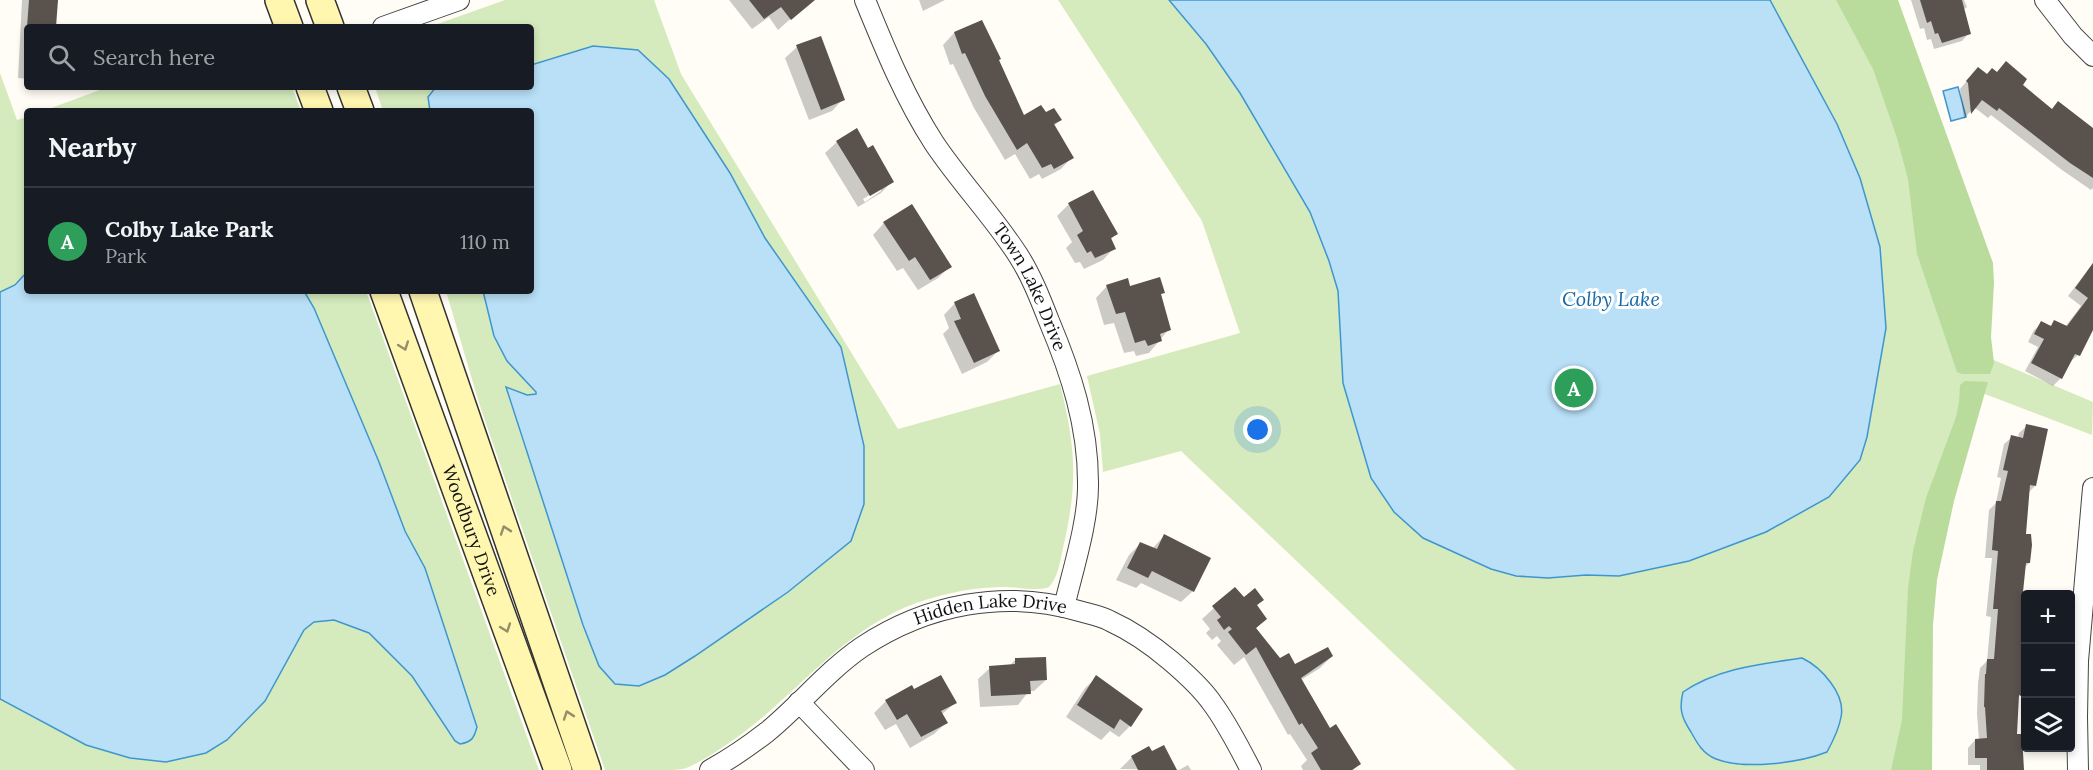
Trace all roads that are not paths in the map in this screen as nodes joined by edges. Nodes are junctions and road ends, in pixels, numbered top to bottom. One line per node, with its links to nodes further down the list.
1 (279, 0): 6 (main road)
2 (320, 0): 7 (main road)
3 (459, 0): 8 (street)
4 (865, 0): 17 (street, Town Lake Drive)
5 (2045, 0): 9 (street)
6 (288, 24)
7 (329, 24)
8 (391, 24)
9 (2093, 56)
10 (311, 90): 12 (main road)
11 (352, 90): 13 (main road)
12 (318, 108)
13 (359, 108)
14 (385, 294): 19 (main road, Woodbury Drive, one-way to 19)
15 (424, 294): 20 (main road, Woodbury Drive, one-way to 15)
16 (2093, 488): 24 (street)
17 (1064, 607): 18 (street, Hidden Lake Drive); 23 (street, Hidden Lake Drive)
18 (799, 702): 21 (street, Hidden Lake Drive); 22 (street)
19 (558, 770)
20 (587, 770)
21 (710, 770)
22 (864, 770)
23 (1251, 770)
24 (2078, 770)

